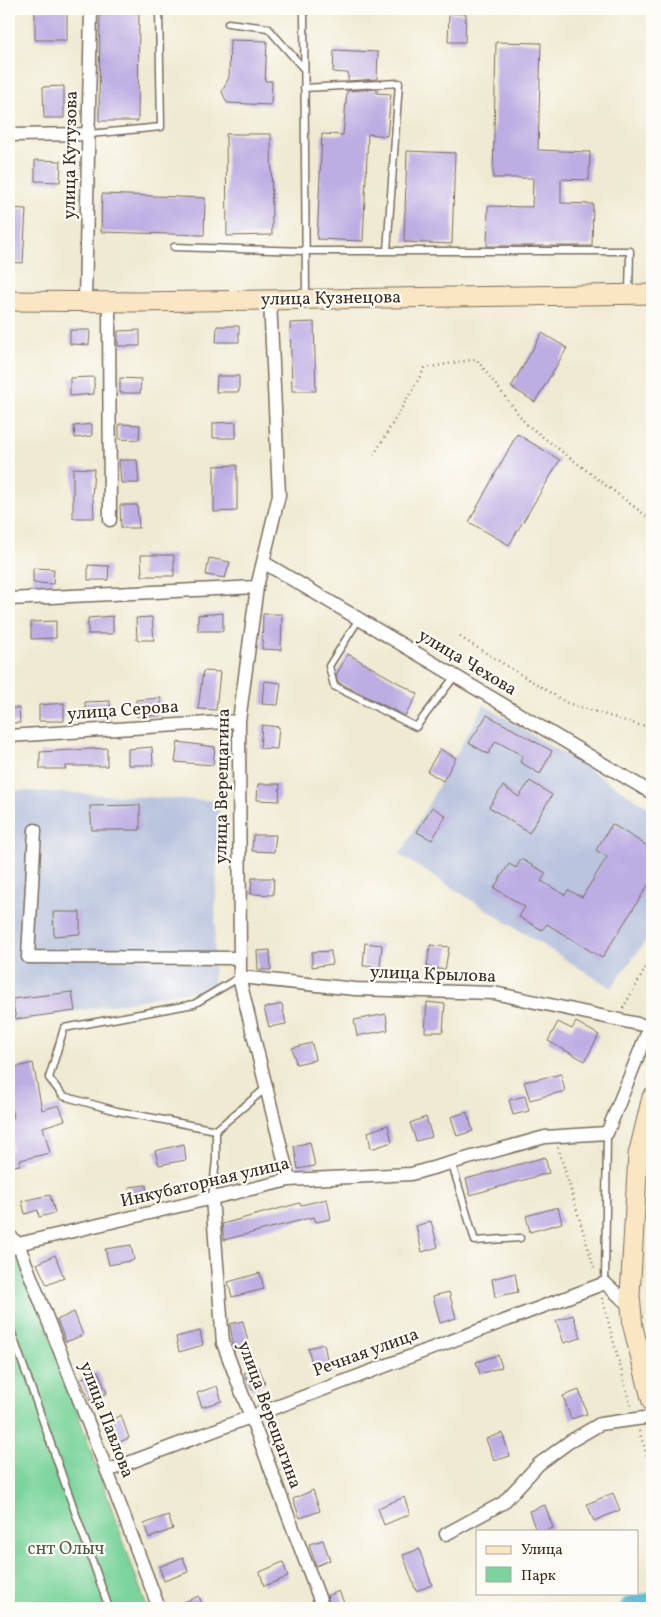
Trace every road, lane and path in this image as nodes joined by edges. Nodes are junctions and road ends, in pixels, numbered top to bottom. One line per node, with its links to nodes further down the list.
1 (91, 9): 7 (street, улица Кутузова)
2 (158, 9): 7 (lane)
3 (304, 9): 5 (lane)
4 (228, 23): 5 (lane)
5 (304, 69): 6 (lane)
6 (304, 88): 10 (lane); 11 (lane)
7 (88, 134): 8 (street); 17 (street, улица Кутузова)
8 (9, 135)
9 (174, 247): 10 (lane)
10 (306, 251): 11 (lane); 15 (lane)
11 (387, 251): 13 (lane)
12 (652, 294): 13 (main road, улица Кузнецова)
13 (629, 295): 15 (main road, улица Кузнецова)
14 (270, 300): 15 (main road, улица Кузнецова); 18 (main road, улица Кузнецова); 22 (street, улица Верещагина)
15 (306, 300)
16 (9, 301): 17 (main road, улица Кузнецова)
17 (85, 302): 18 (main road, улица Кузнецова)
18 (109, 302): 20 (street)
19 (374, 455): 21 (path)
20 (110, 520)
21 (652, 524)
22 (263, 562): 23 (street, улица Верещагина); 25 (street, улица Чехова)
23 (257, 587): 24 (street); 28 (street, улица Верещагина)
24 (9, 599)
25 (359, 619): 27 (street, улица Чехова); 27 (lane)
26 (460, 637): 29 (path)
27 (455, 676): 31 (street, улица Чехова)
28 (239, 721): 30 (street, улица Серова); 34 (street, улица Верещагина)
29 (652, 721)
30 (9, 736)
31 (652, 793)
32 (34, 830): 34 (street)
33 (652, 957): 36 (path)
34 (240, 958): 35 (street, улица Верещагина)
35 (240, 977): 36 (street, улица Крылова); 38 (street, улица Верещагина); 40 (lane)
36 (617, 1019): 37 (street, улица Крылова)
37 (651, 1027): 41 (street)
38 (266, 1088): 40 (lane); 44 (street, улица Верещагина)
39 (652, 1097): 50 (main road)
40 (216, 1130): 45 (lane)
41 (607, 1134): 42 (street, Инкубаторная улица); 49 (lane)
42 (555, 1136): 43 (street, Инкубаторная улица); 49 (path)
43 (452, 1164): 44 (street, Инкубаторная улица); 47 (lane)
44 (289, 1180): 45 (street, Инкубаторная улица)
45 (212, 1198): 48 (street, Инкубаторная улица); 53 (street, улица Верещагина)
46 (9, 1235): 48 (street)
47 (520, 1238)
48 (13, 1247): 57 (street, улица Павлова)
49 (602, 1284): 50 (street); 53 (street, Речная улица); 55 (path)
50 (631, 1307): 52 (main road)
51 (9, 1324): 59 (lane)
52 (652, 1402)
53 (250, 1416): 57 (street, Речная улица); 61 (street, улица Верещагина)
54 (652, 1417): 55 (street)
55 (635, 1419): 56 (path); 58 (street)
56 (652, 1470)
57 (107, 1471): 60 (street, улица Павлова)
58 (446, 1534)
59 (109, 1608)
60 (158, 1608)
61 (322, 1608)

